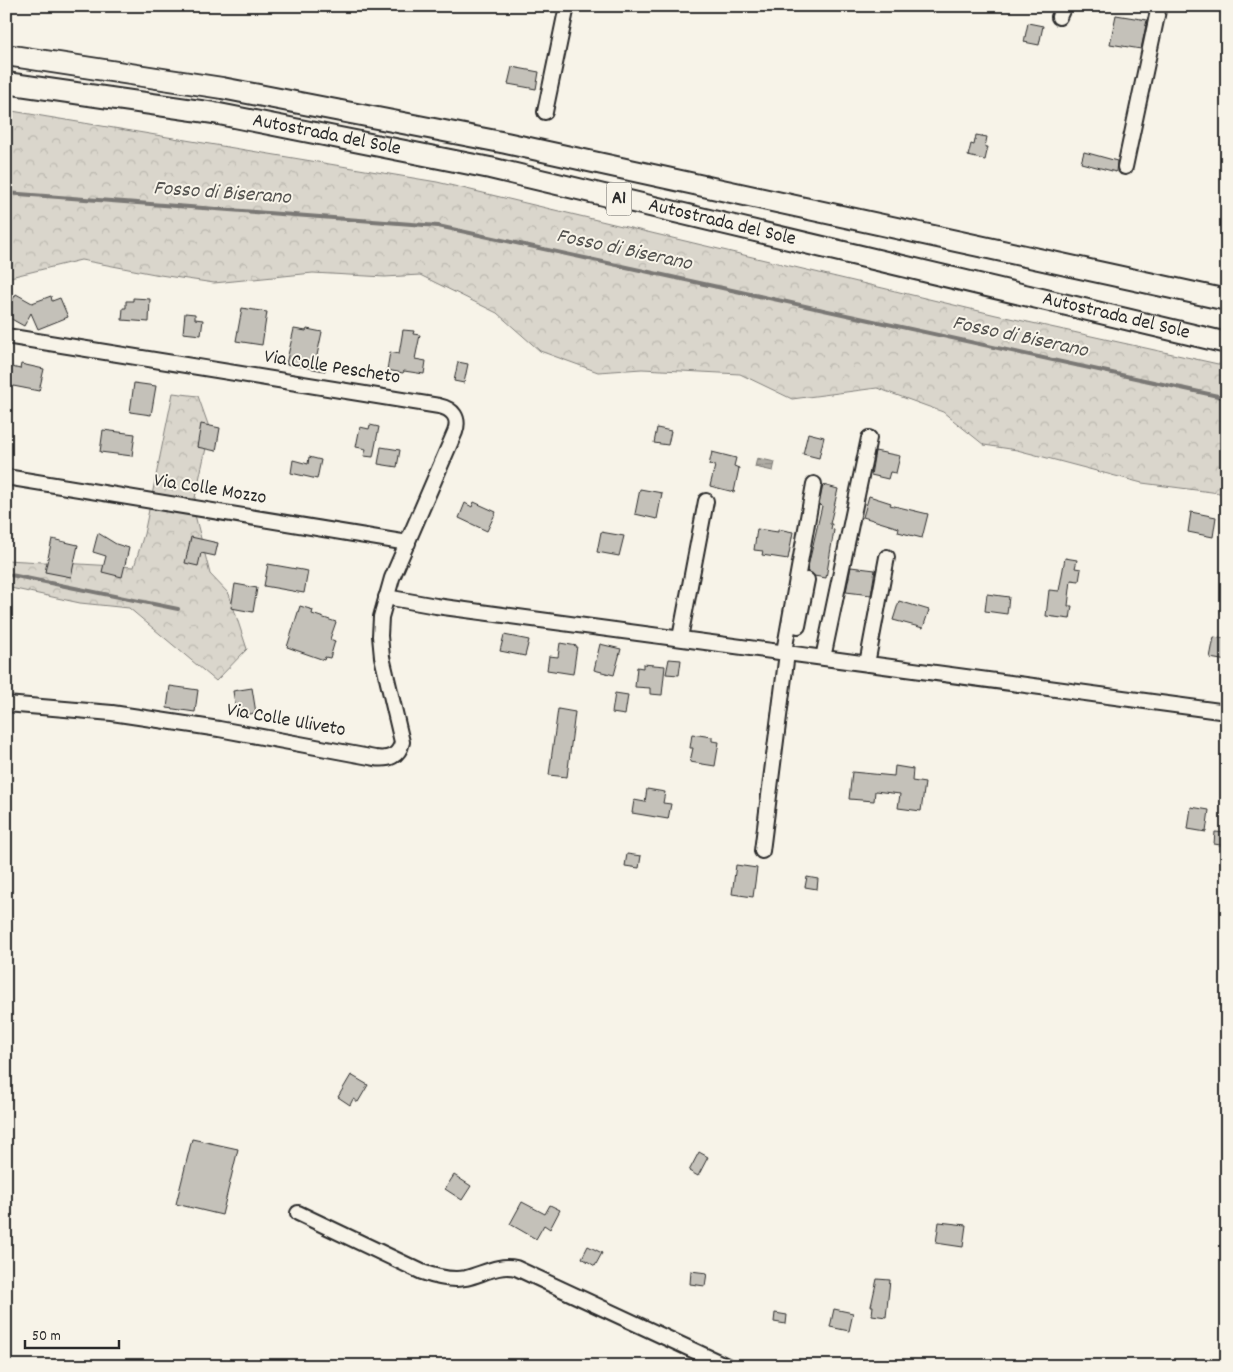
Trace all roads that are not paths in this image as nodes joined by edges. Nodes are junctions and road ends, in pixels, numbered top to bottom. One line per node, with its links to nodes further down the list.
1 (568, 6): 5 (street)
2 (1159, 6): 6 (street)
3 (6, 55): 7 (highway, Autostrada del Sole / A1)
4 (6, 83): 9 (highway, Autostrada del Sole / A1)
5 (545, 112)
6 (1125, 168)
7 (1227, 300)
8 (6, 336): 14 (street, Via Colle Pescheto)
9 (1227, 342)
10 (869, 438): 20 (street)
11 (6, 477): 14 (street, Via Colle Mozzo)
12 (814, 484): 19 (street)
13 (706, 501): 18 (street)
14 (408, 543): 17 (street, Via Colle Pescheto)
15 (887, 557): 21 (street)
16 (807, 580): 19 (street)
17 (386, 597): 18 (street); 22 (street, Via Colle Uliveto)
18 (680, 638): 19 (street)
19 (788, 653): 20 (street); 24 (street)
20 (823, 658): 21 (street)
21 (867, 664): 23 (street)
22 (6, 704)
23 (1227, 712)
24 (762, 851)
25 (298, 1213): 26 (street)
26 (727, 1366)

